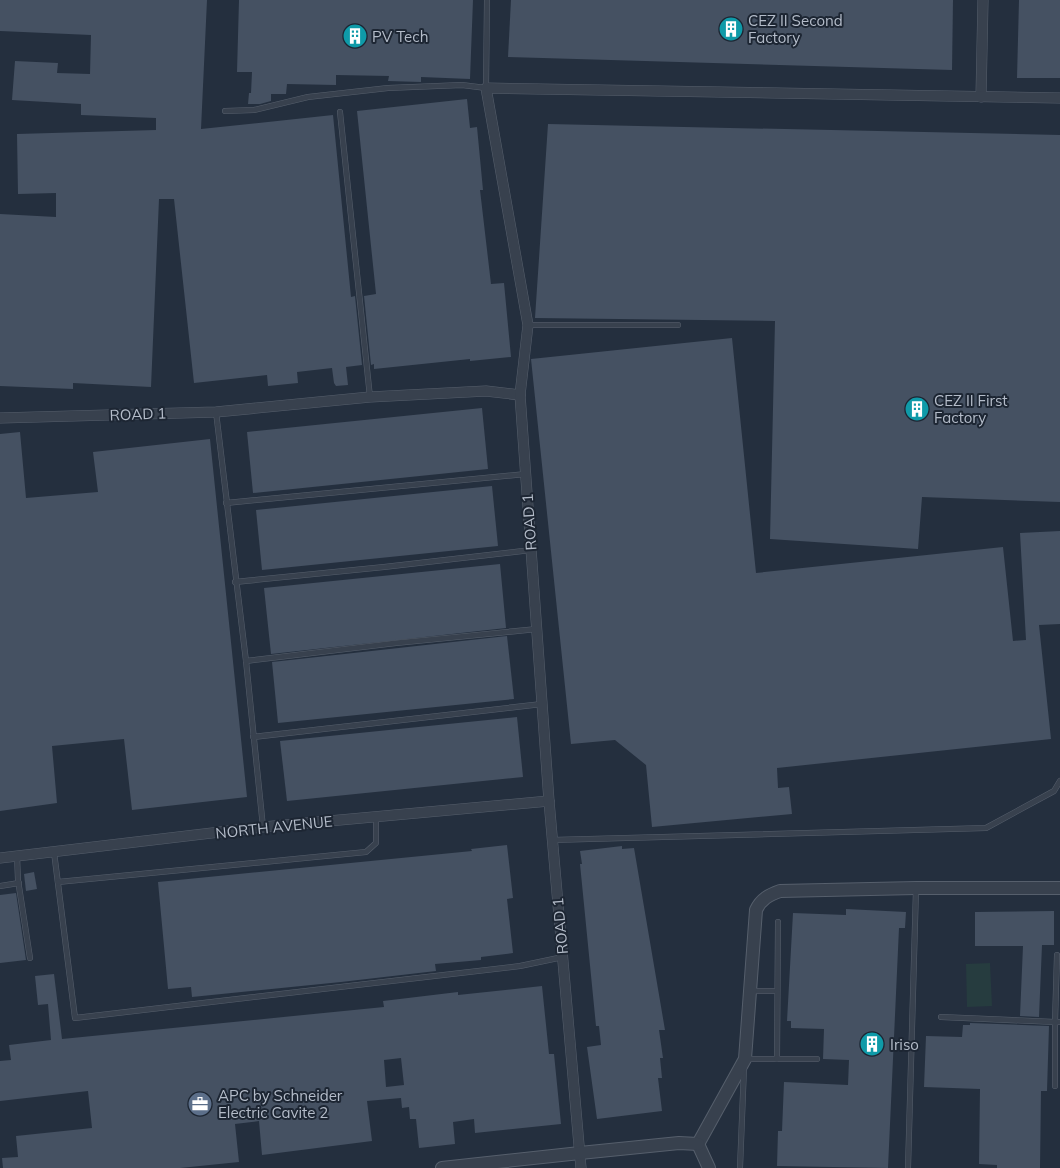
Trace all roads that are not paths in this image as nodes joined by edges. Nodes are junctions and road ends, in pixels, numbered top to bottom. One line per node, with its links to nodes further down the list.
1 (487, 0): 3 (lane)
2 (983, 0): 4 (street)
3 (486, 88): 4 (street); 6 (lane); 8 (street)
4 (981, 97): 5 (street)
5 (1060, 98)
6 (225, 111)
7 (340, 112): 11 (lane)
8 (528, 325): 9 (lane); 10 (street)
9 (678, 325)
10 (520, 395): 11 (street, ROAD 1); 14 (street, ROAD 1)
11 (370, 397): 12 (street, ROAD 1)
12 (216, 412): 13 (street, ROAD 1); 15 (lane)
13 (0, 418)
14 (526, 474): 15 (lane); 16 (street, ROAD 1)
15 (226, 503): 17 (lane)
16 (531, 550): 17 (lane); 18 (street, ROAD 1)
17 (235, 582): 19 (lane)
18 (537, 629): 19 (lane); 20 (street, ROAD 1)
19 (246, 661): 21 (lane)
20 (542, 704): 21 (lane); 23 (street, ROAD 1)
21 (253, 738): 25 (lane)
22 (1060, 781): 26 (lane)
23 (549, 801): 24 (street, NORTH AVENUE); 26 (street, ROAD 1)
24 (376, 817): 25 (street, NORTH AVENUE); 30 (lane)
25 (263, 827): 27 (street, NORTH AVENUE)
26 (552, 840): 37 (street, ROAD 1)
27 (54, 852): 28 (street, NORTH AVENUE); 30 (lane)
28 (17, 856): 29 (street, NORTH AVENUE); 31 (lane)
29 (0, 858)
30 (58, 882): 37 (lane)
31 (19, 884): 32 (lane); 38 (lane)
32 (0, 886)
33 (916, 888): 34 (street); 39 (street); 53 (lane)
34 (1060, 888)
35 (778, 922): 40 (lane)
36 (1057, 955): 42 (lane)
37 (562, 957): 48 (street, ROAD 1)
38 (30, 958)
39 (749, 991): 40 (lane); 43 (street)
40 (777, 991): 44 (lane)
41 (941, 1016): 42 (lane)
42 (1057, 1022): 46 (lane)
43 (745, 1059): 44 (lane); 47 (street); 52 (lane)
44 (776, 1059): 45 (lane)
45 (818, 1059)
46 (1055, 1086)
47 (698, 1144): 48 (street); 51 (street)
48 (580, 1153): 49 (street); 50 (street, ROAD 1)
49 (442, 1168)
50 (581, 1168)
51 (709, 1168)
52 (740, 1168)
53 (908, 1168)

